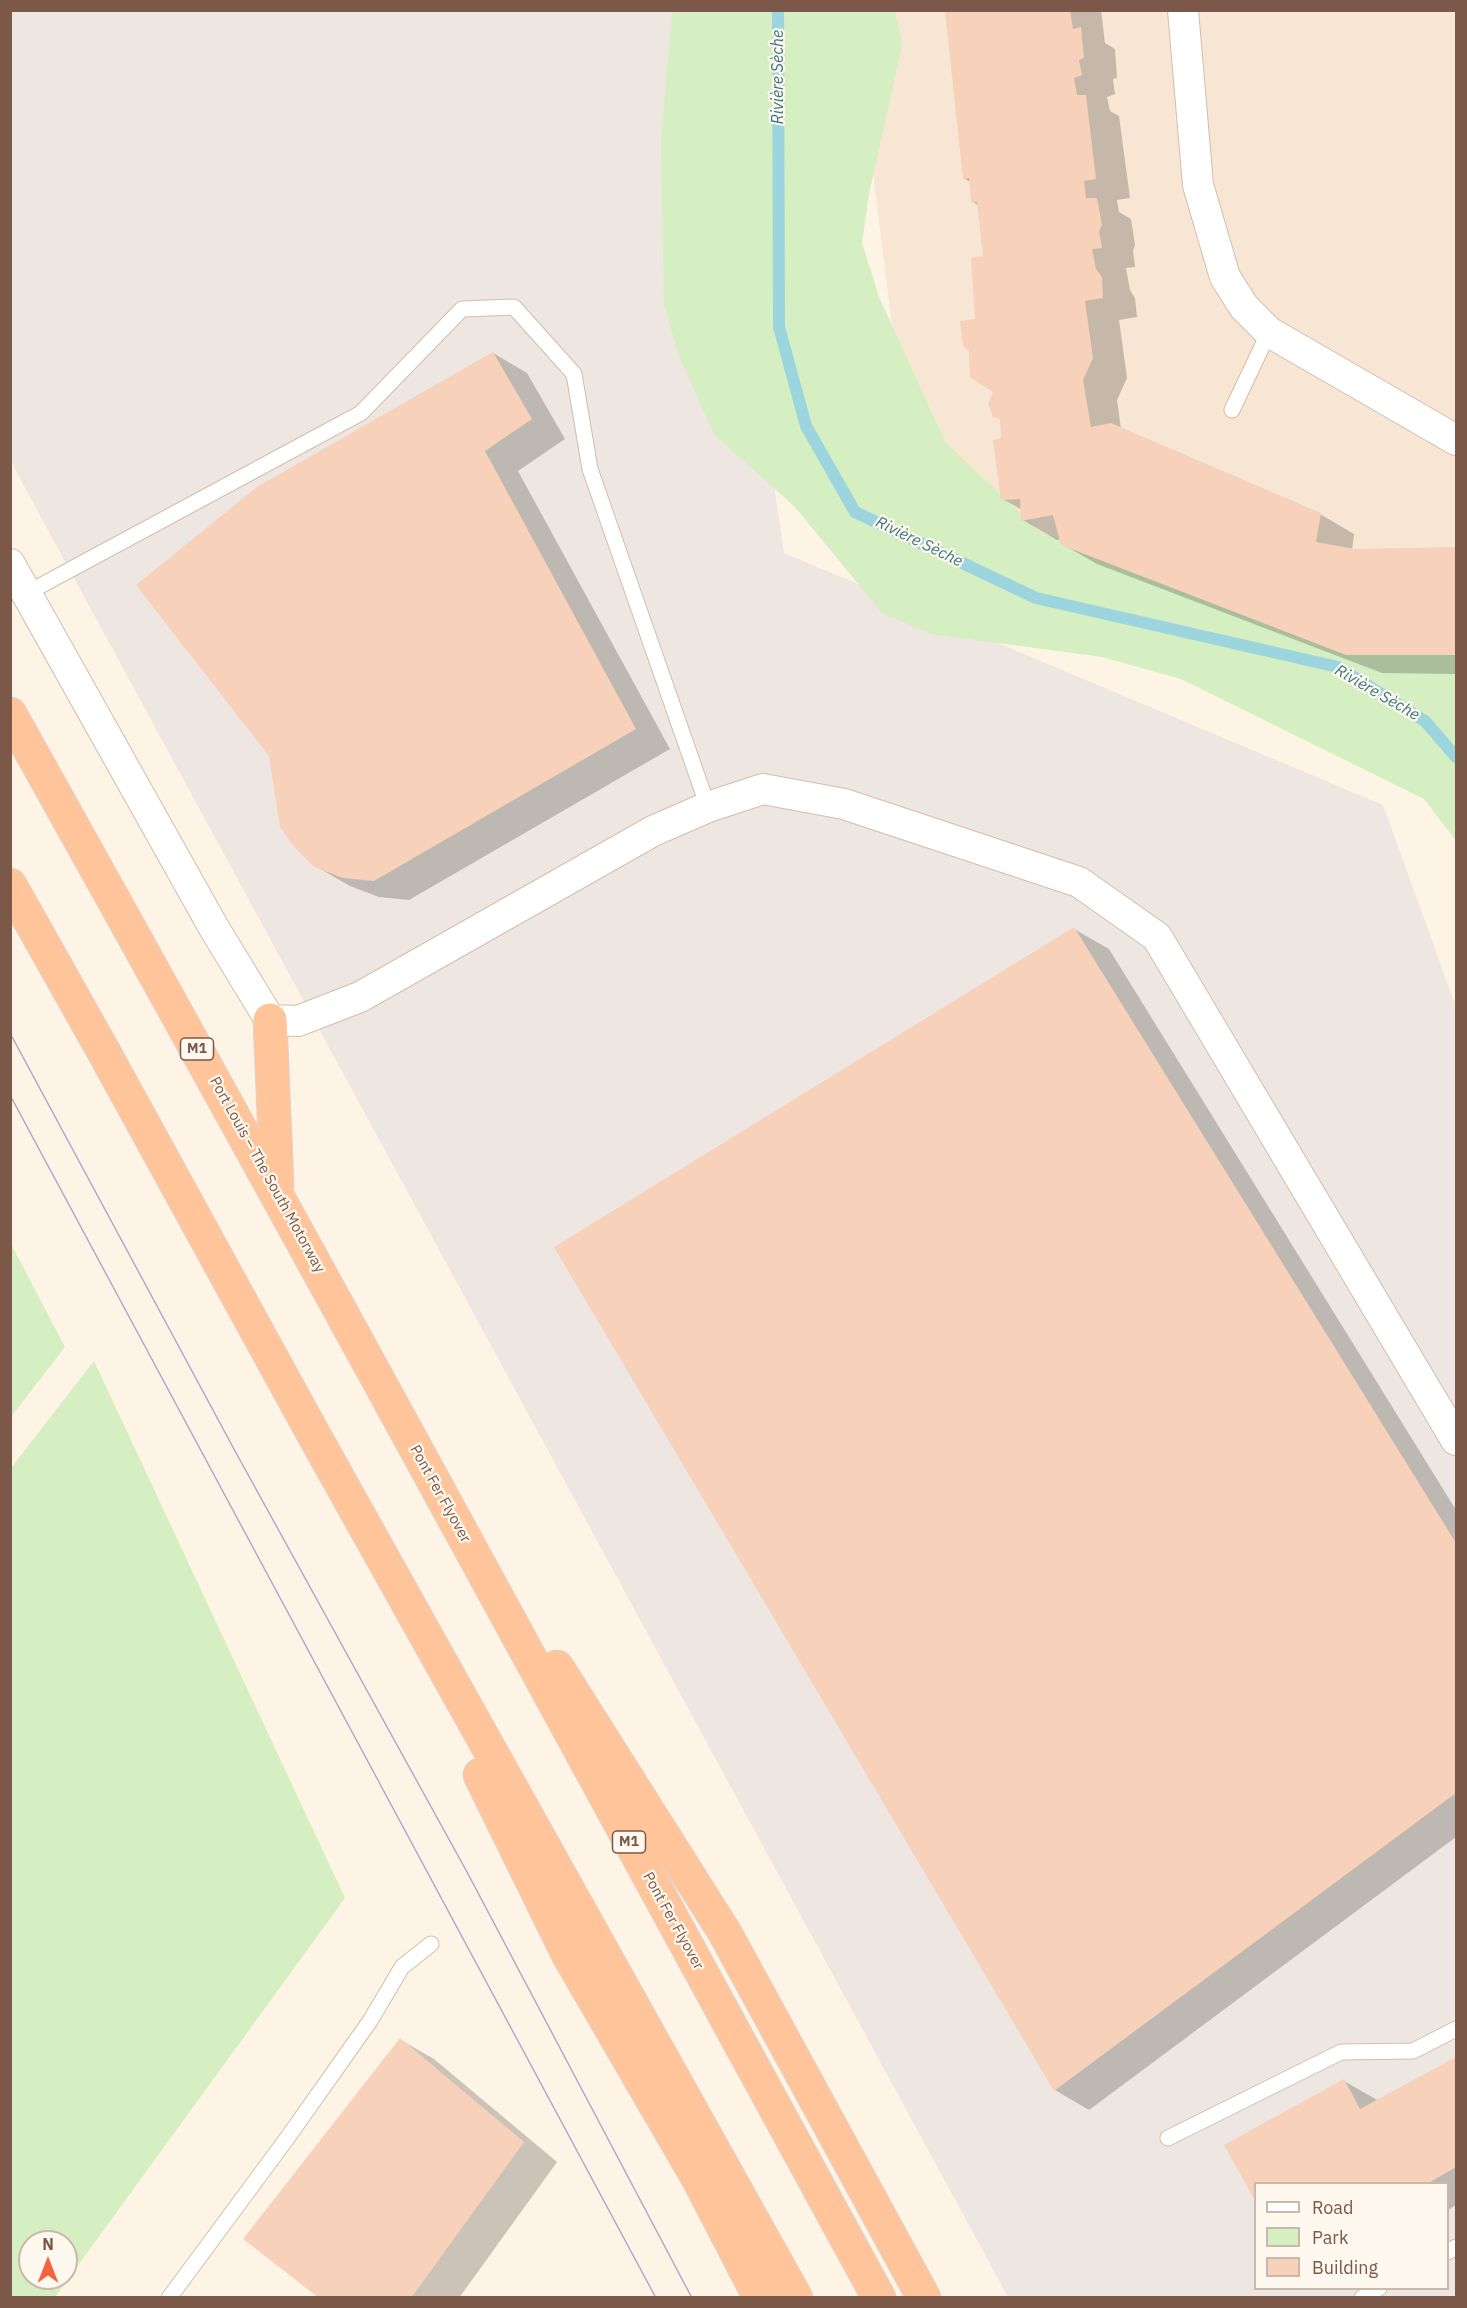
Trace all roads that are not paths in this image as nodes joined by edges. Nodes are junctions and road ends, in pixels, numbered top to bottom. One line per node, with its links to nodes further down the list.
1 (1183, 10): 2 (street)
2 (1269, 332): 3 (lane); 4 (street)
3 (1232, 410)
4 (1456, 440)
5 (10, 564): 6 (street)
6 (27, 593): 8 (lane); 10 (street)
7 (10, 714): 11 (highway, Port Louis – The South Motorway / M1)
8 (708, 807): 10 (street); 14 (street)
9 (10, 885): 13 (highway)
10 (270, 1020): 11 (highway)
11 (277, 1192): 12 (highway, Port Louis – The South Motorway / M1)
12 (380, 1386): 22 (highway, Pont Fer Flyover / M1); 23 (highway)
13 (315, 1437): 20 (highway); 21 (highway)
14 (1456, 1440)
15 (431, 1944): 19 (lane)
16 (1456, 2029): 17 (lane)
17 (1167, 2138)
18 (1377, 2290): 24 (lane)
19 (169, 2298)
20 (760, 2298)
21 (796, 2298)
22 (879, 2298)
23 (924, 2298)
24 (1362, 2298)

